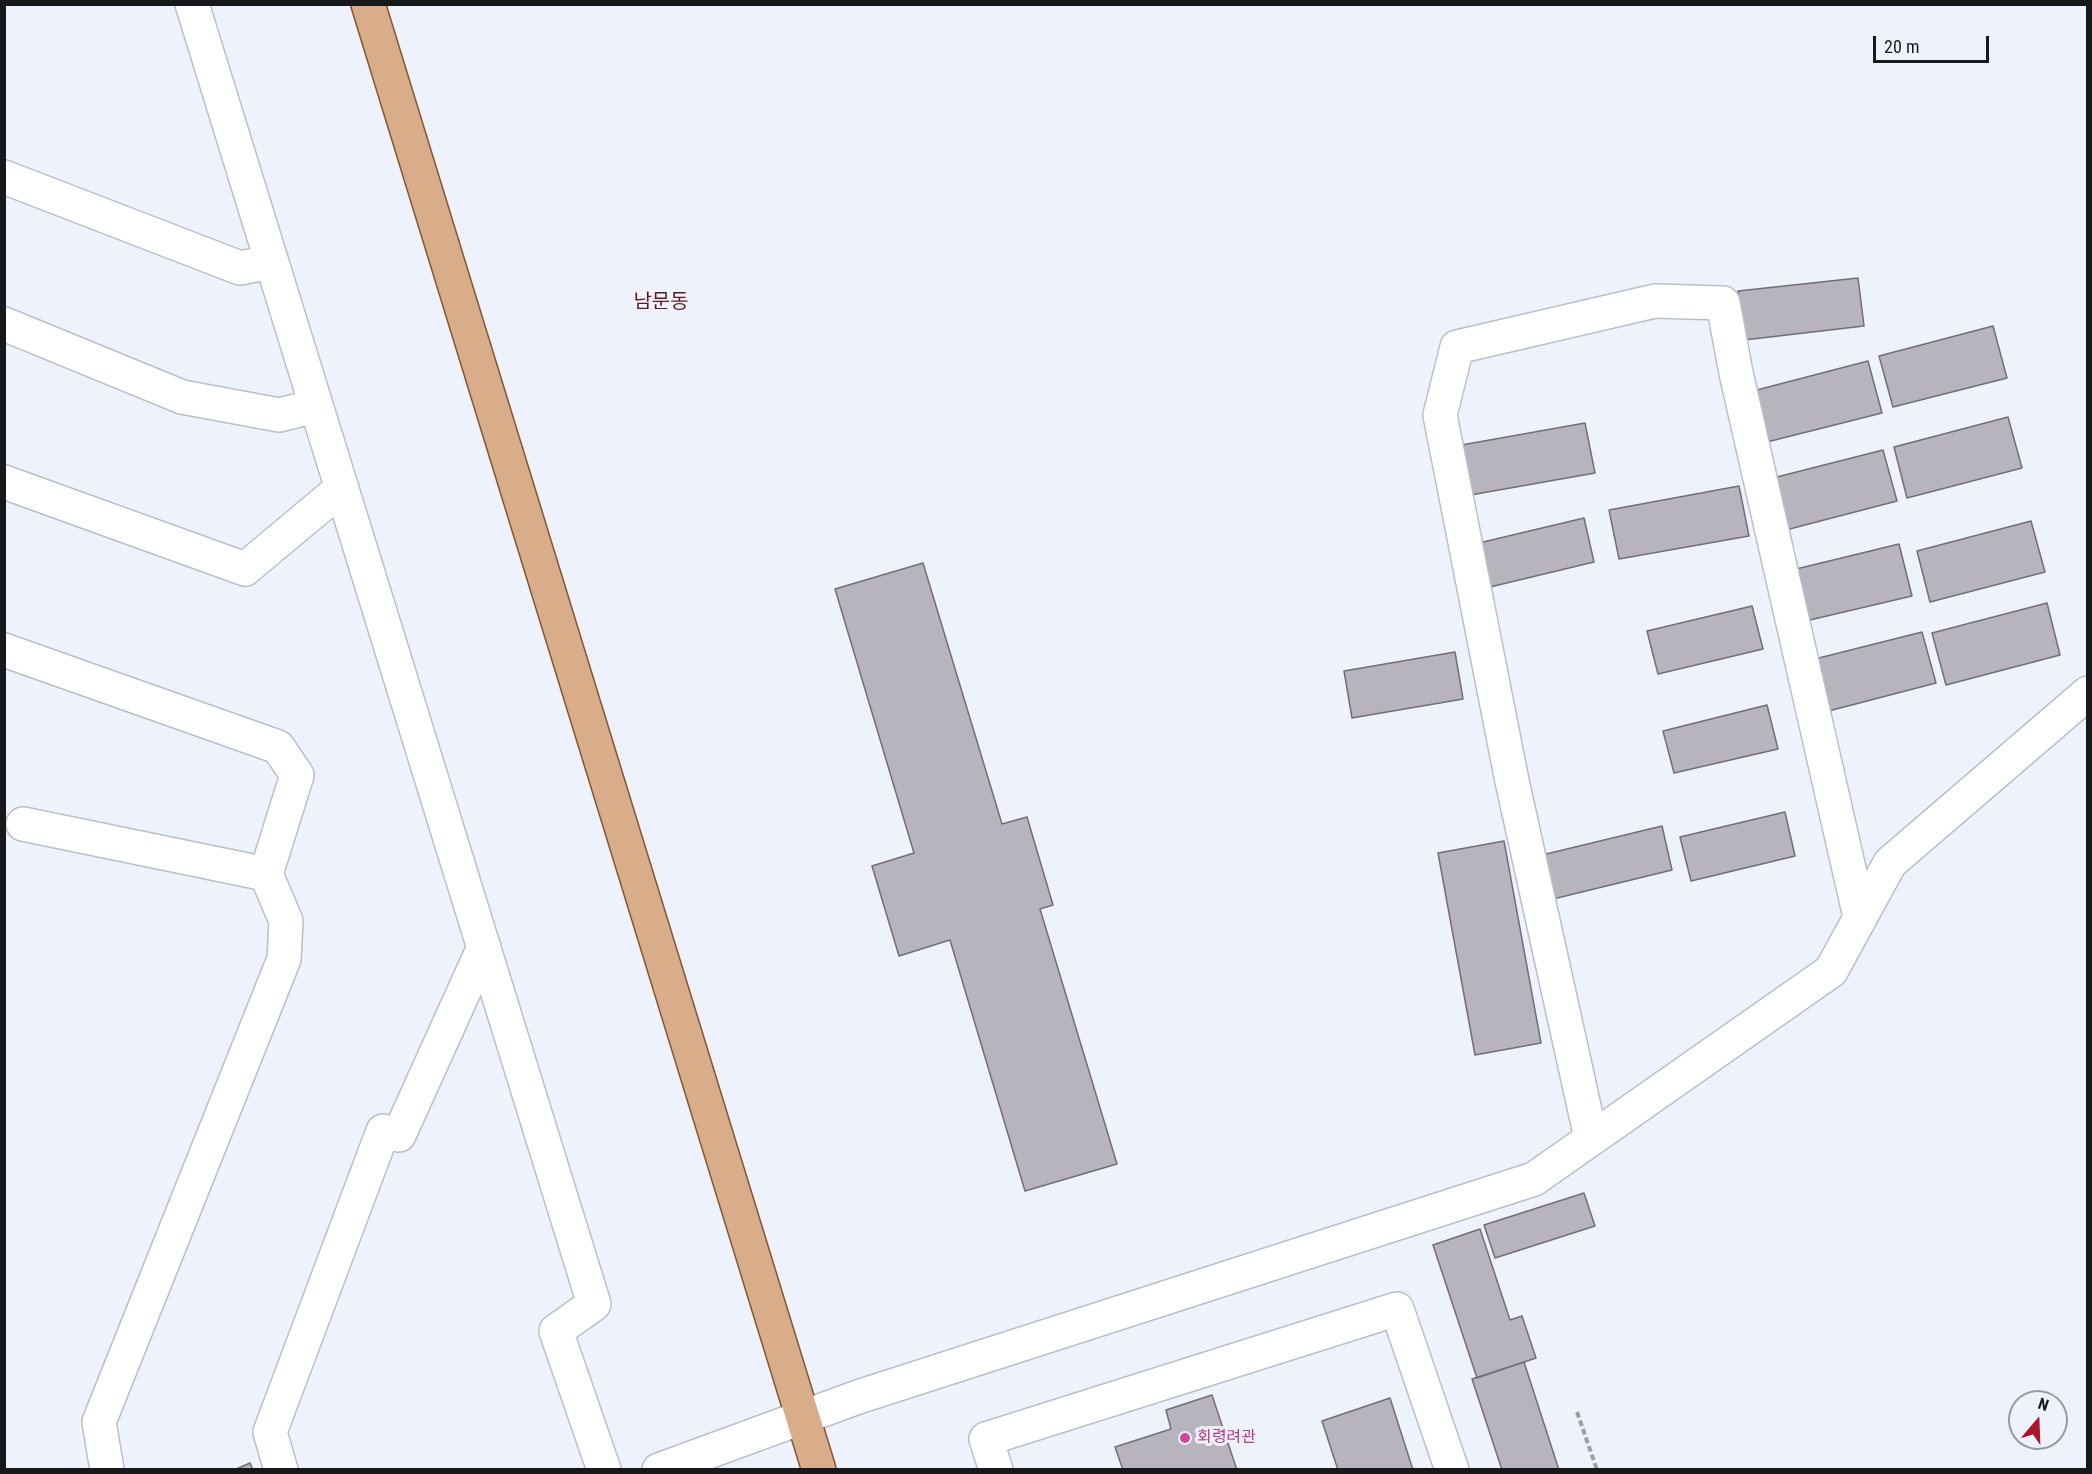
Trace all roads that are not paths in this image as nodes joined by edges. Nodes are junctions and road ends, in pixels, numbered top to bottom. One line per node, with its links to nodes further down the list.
1 (192, 4): 4 (street)
2 (368, 4): 16 (main road)
3 (4, 177): 4 (street)
4 (271, 262): 6 (street)
5 (4, 324): 6 (street)
6 (316, 406): 8 (street)
7 (4, 482): 8 (street)
8 (342, 488): 14 (street)
9 (4, 650): 12 (street)
10 (2088, 693): 13 (street)
11 (23, 824): 12 (street)
12 (266, 874): 17 (street)
13 (1860, 917): 15 (street); 15 (street)
14 (484, 947): 18 (street); 19 (street)
15 (1591, 1138): 16 (street)
16 (803, 1417): 20 (street); 21 (main road)
17 (107, 1470)
18 (281, 1470)
19 (604, 1470)
20 (659, 1470)
21 (819, 1470)
22 (996, 1470): 23 (street)
23 (1452, 1470)

